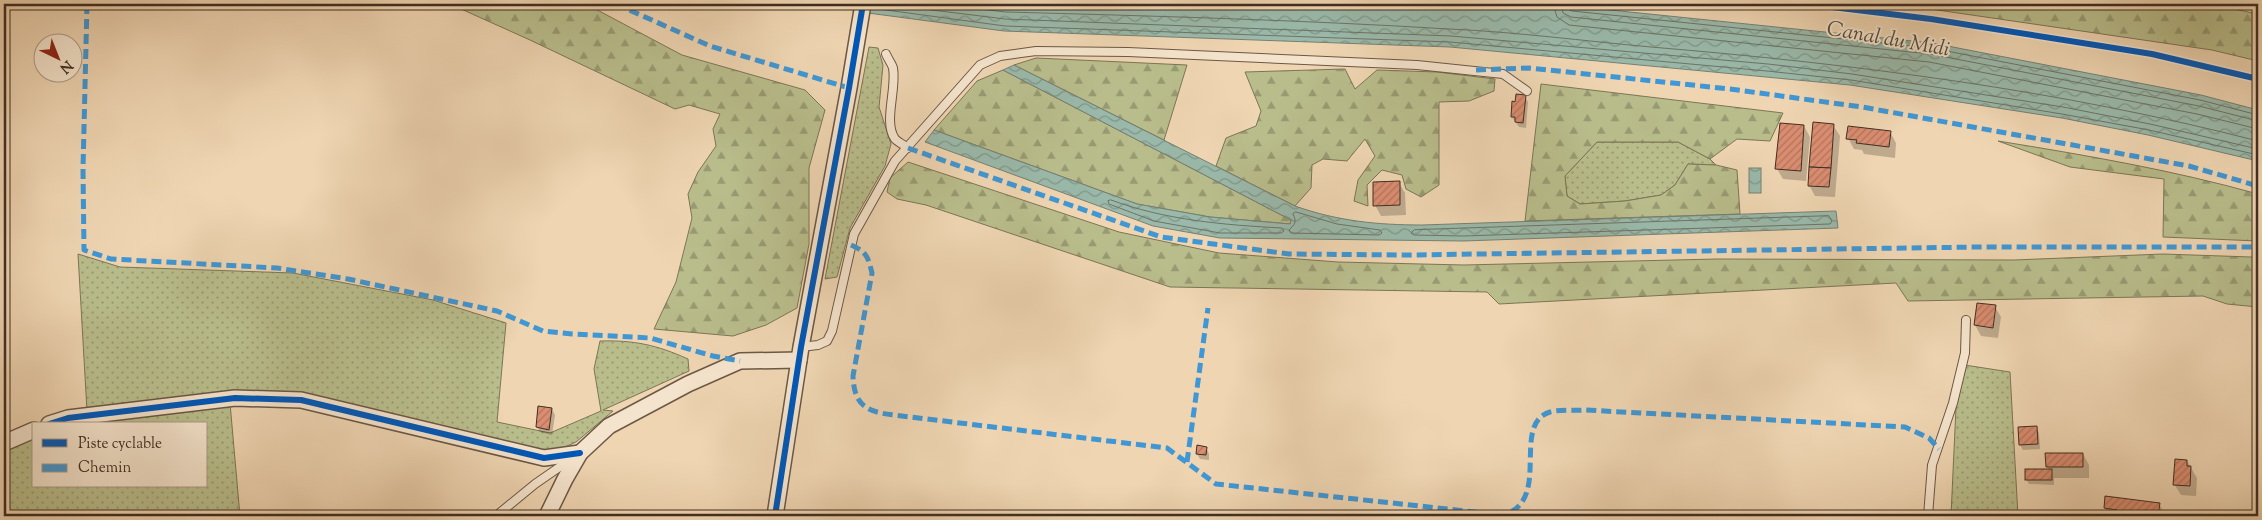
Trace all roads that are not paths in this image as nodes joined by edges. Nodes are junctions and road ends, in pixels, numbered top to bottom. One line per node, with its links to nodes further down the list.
1 (863, 4): 6 (street)
2 (886, 54): 4 (lane)
3 (1527, 91): 4 (lane)
4 (908, 148): 6 (lane)
5 (1966, 320): 14 (lane)
6 (800, 354): 10 (street); 13 (street)
7 (55, 422): 10 (street)
8 (32, 431): 9 (street)
9 (4, 443)
10 (580, 453): 11 (lane); 12 (street)
11 (496, 516)
12 (547, 516)
13 (776, 516)
14 (1928, 516)

